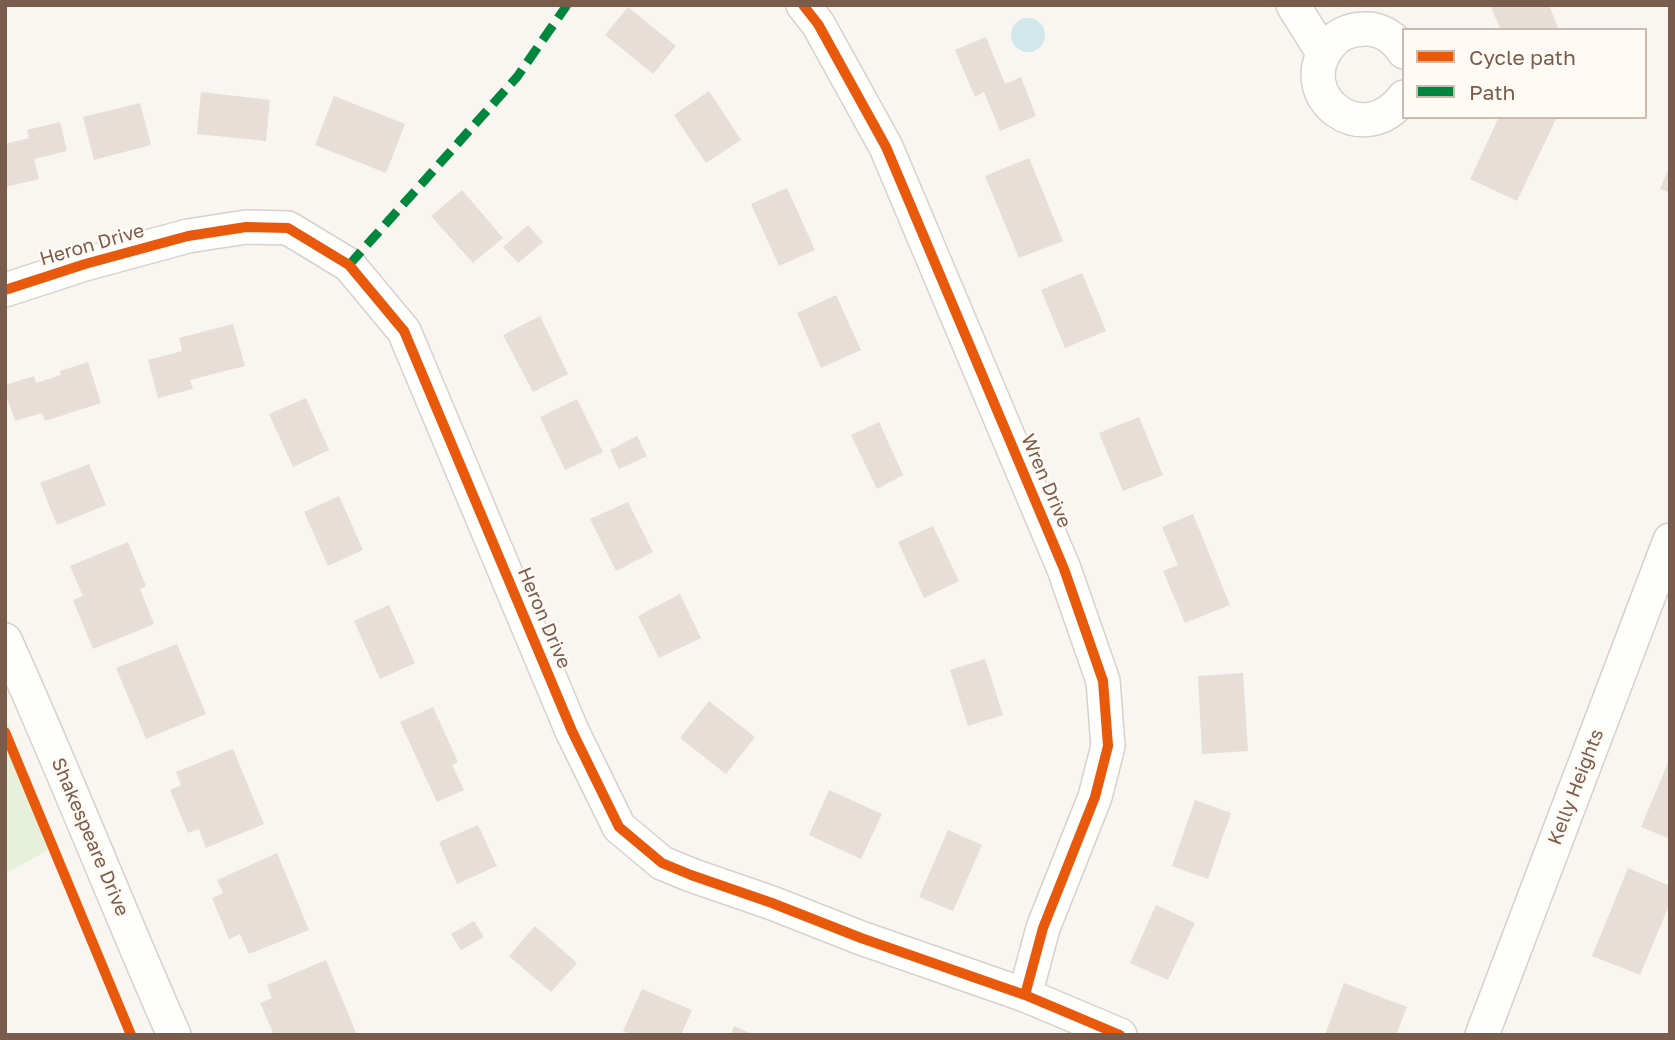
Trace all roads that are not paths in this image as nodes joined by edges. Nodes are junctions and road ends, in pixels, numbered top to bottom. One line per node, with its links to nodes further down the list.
1 (803, 5): 9 (street, Wren Drive)
2 (1293, 5): 4 (street)
3 (1402, 50): 4 (street)
4 (1323, 54): 5 (street)
5 (1402, 99)
6 (5, 290): 9 (street, Heron Drive)
7 (1670, 540): 12 (street, Kelly Heights)
8 (5, 640): 10 (street, Shakespeare Drive)
9 (1025, 995): 11 (street, Heron Drive)
10 (174, 1035)
11 (1120, 1035)
12 (1482, 1035)

